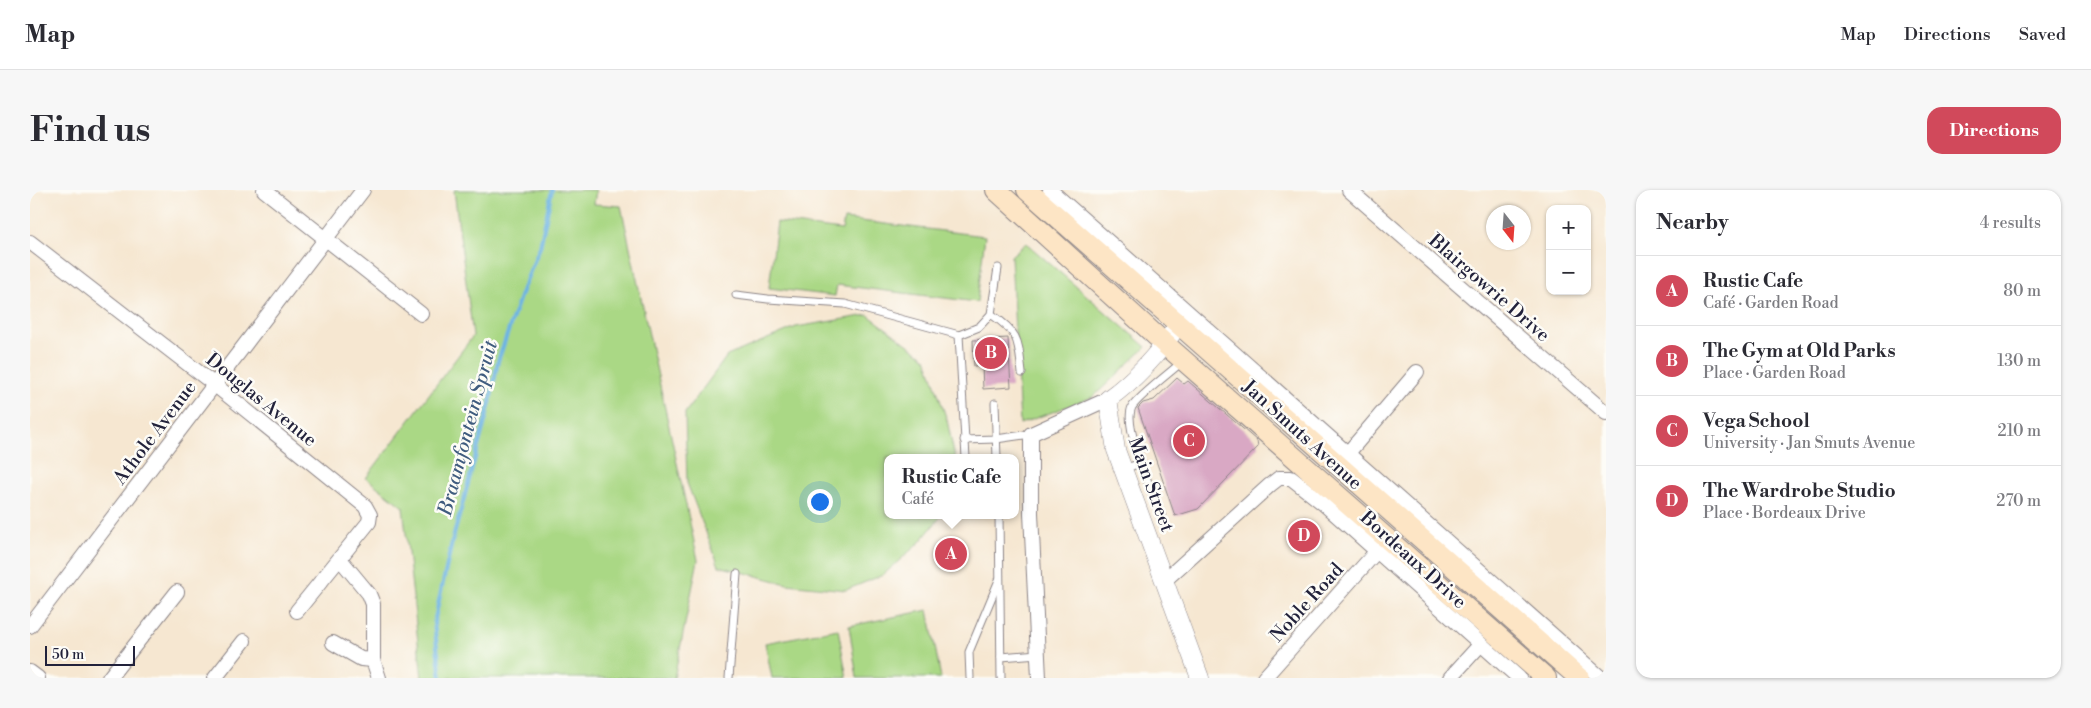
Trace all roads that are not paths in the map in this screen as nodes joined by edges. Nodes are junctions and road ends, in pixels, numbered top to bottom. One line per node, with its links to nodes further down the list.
1 (264, 190): 7 (street)
2 (364, 190): 7 (street, Athole Avenue)
3 (996, 190): 15 (main road, Jan Smuts Avenue)
4 (1027, 190): 13 (main road, Jan Smuts Avenue)
5 (1050, 190): 26 (street, Jan Smuts Avenue)
6 (1349, 190): 22 (street, Blairgowrie Drive)
7 (326, 238): 11 (street); 19 (street, Athole Avenue)
8 (30, 242): 19 (street, Douglas Avenue)
9 (998, 268): 12 (lane)
10 (736, 295): 14 (lane)
11 (422, 314)
12 (991, 314): 14 (lane); 18 (lane)
13 (1178, 325): 15 (street); 61 (main road, Jan Smuts Avenue)
14 (959, 335): 25 (lane)
15 (1165, 344): 16 (main road, Jan Smuts Avenue); 20 (street)
16 (1184, 360): 29 (lane); 60 (main road, Jan Smuts Avenue)
17 (1417, 372): 26 (street)
18 (1022, 373)
19 (215, 384): 34 (street, Douglas Avenue); 40 (street, Athole Avenue)
20 (1108, 399): 23 (street); 30 (street, Main Street)
21 (996, 403): 24 (lane)
22 (1606, 413)
23 (1031, 434): 24 (lane); 44 (street)
24 (996, 439): 25 (lane); 28 (lane)
25 (964, 440): 27 (lane)
26 (1348, 452): 62 (street, Jan Smuts Avenue)
27 (966, 454)
28 (997, 454)
29 (1141, 463): 30 (lane); 31 (lane)
30 (1123, 469): 37 (street, Main Street)
31 (1162, 517)
32 (999, 519): 36 (lane)
33 (1376, 552): 37 (street, Bordeaux Drive); 43 (street, Bordeaux Drive); 57 (street, Noble Road)
34 (340, 559): 39 (street, Douglas Avenue); 46 (street)
35 (737, 574): 52 (lane)
36 (1000, 578): 45 (lane); 53 (lane)
37 (1165, 580): 56 (street, Main Street)
38 (176, 592): 49 (street)
39 (297, 611)
40 (30, 626)
41 (244, 641): 50 (street)
42 (333, 643): 46 (street)
43 (1480, 644): 58 (street); 59 (street, Bordeaux Drive)
44 (1038, 654): 45 (lane); 55 (street)
45 (1001, 657): 54 (lane)
46 (373, 660): 51 (street)
47 (30, 672): 48 (street)
48 (38, 678)
49 (109, 678)
50 (215, 678)
51 (379, 678)
52 (729, 678)
53 (970, 678)
54 (1001, 678)
55 (1039, 678)
56 (1200, 678)
57 (1264, 678)
58 (1450, 678)
59 (1519, 678)
60 (1546, 678)
61 (1579, 678)
62 (1601, 678)

